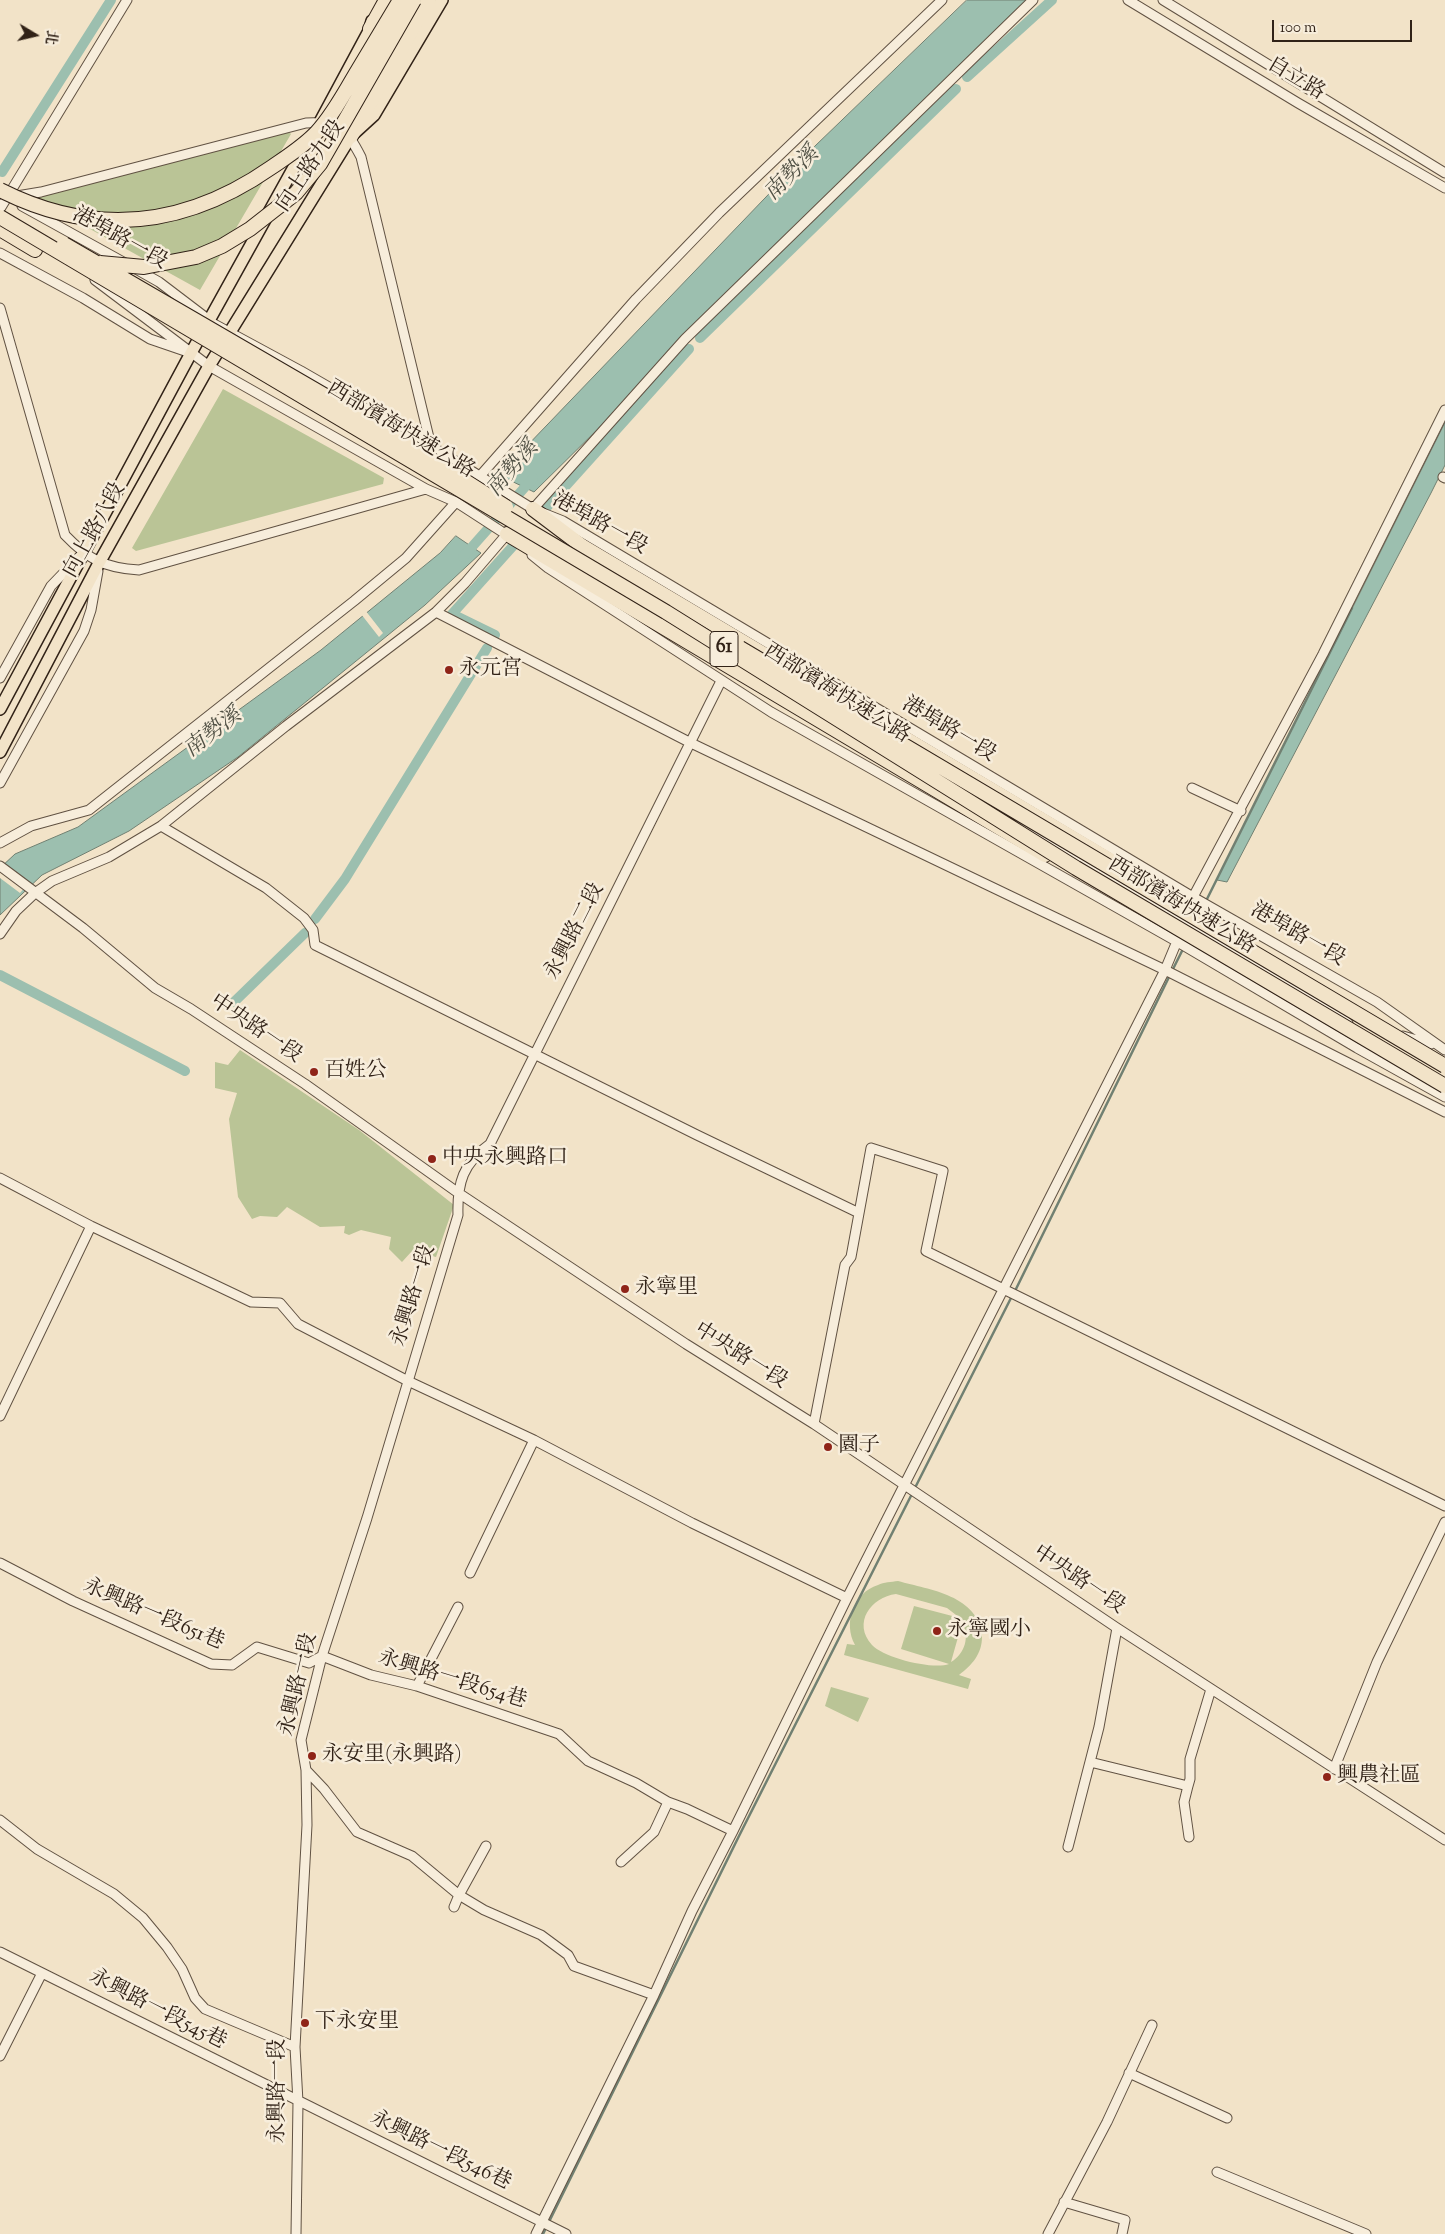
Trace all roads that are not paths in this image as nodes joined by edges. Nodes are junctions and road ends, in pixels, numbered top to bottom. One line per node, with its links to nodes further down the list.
1 (127, 0): 18 (street)
2 (378, 0): 13 (main road, 向上路九段)
3 (386, 0): 13 (highway)
4 (400, 0): 13 (main road); 18 (highway, bridge)
5 (409, 0): 15 (main road)
6 (414, 0): 21 (highway, bridge)
7 (429, 0): 15 (highway)
8 (442, 0): 15 (main road, 向上路九段)
9 (942, 0): 31 (street)
10 (1033, 0): 34 (street)
11 (1128, 0): 17 (street, 自立路)
12 (1163, 0): 16 (street, 自立路)
13 (370, 29): 14 (main road, 向上路九段)
14 (319, 122): 15 (street); 18 (street); 25 (main road, 向上路九段)
15 (351, 136): 26 (main road, 向上路九段); 30 (street)
16 (1445, 173)
17 (1445, 188)
18 (1, 199): 25 (street, 港埠路一段); 54 (highway, 西部濱海快速公路 / 61, bridge)
19 (0, 217): 51 (highway, 西部濱海快速公路 / 61, bridge)
20 (0, 223): 23 (street, 港埠路一段)
21 (0, 229)
22 (0, 253): 27 (street, 港埠路一段)
23 (81, 269): 25 (street, 港埠路一段); 27 (street, 港埠路一段)
24 (0, 308): 36 (street)
25 (210, 320): 26 (street, 港埠路一段); 27 (main road, 向上路八段)
26 (230, 331): 28 (main road, 向上路八段); 30 (street, 港埠路一段)
27 (191, 353): 28 (street, 港埠路一段); 36 (main road, 向上路八段)
28 (209, 366): 32 (street, 港埠路一段); 37 (main road, 向上路八段)
29 (1445, 410): 47 (street)
30 (431, 446): 31 (street, 港埠路一段); 38 (street, 港埠路一段)
31 (480, 476): 34 (street, 港埠路一段)
32 (426, 489): 33 (street, 港埠路一段); 37 (street)
33 (456, 502): 35 (street, 港埠路一段); 49 (street)
34 (533, 509): 53 (street, 港埠路一段); 54 (highway, bridge)
35 (507, 534): 38 (street, 港埠路一段); 39 (street); 41 (street, 港埠路一段); 51 (highway, bridge)
36 (83, 554): 37 (street); 40 (street); 42 (main road, 向上路八段)
37 (99, 563): 44 (main road, 向上路八段); 45 (street)
38 (591, 572): 55 (street, 港埠路一段)
39 (436, 612): 43 (street); 48 (street)
40 (0, 678)
41 (721, 681): 43 (street, 永興路二段); 57 (street, 港埠路一段)
42 (0, 709)
43 (691, 742): 58 (street); 61 (street, 永興路二段)
44 (0, 752)
45 (0, 783)
46 (1192, 788): 47 (street)
47 (1241, 811): 53 (street)
48 (160, 826): 52 (street); 61 (street)
49 (0, 844)
50 (0, 866): 52 (street, 中央路一段)
51 (1076, 868): 64 (highway, 西部濱海快速公路 / 61, bridge)
52 (35, 893): 56 (street); 68 (street, 中央路一段)
53 (1193, 897): 55 (street); 60 (street, 港埠路一段)
54 (1171, 905): 62 (highway, 西部濱海快速公路 / 61, bridge)
55 (1185, 922): 57 (street); 59 (street, 港埠路一段)
56 (0, 934)
57 (1176, 941): 58 (street); 63 (street, 港埠路一段)
58 (1165, 970): 66 (street); 71 (street)
59 (1338, 1015): 60 (street); 63 (street)
60 (1441, 1048)
61 (535, 1053): 68 (street, 永興路二段); 69 (street)
62 (1445, 1066)
63 (1416, 1079): 65 (street, 港埠路一段)
64 (1445, 1086)
65 (1445, 1096)
66 (1445, 1112)
67 (0, 1178): 70 (street)
68 (458, 1192): 72 (street, 永興路一段); 74 (street, 中央路一段)
69 (859, 1213): 71 (street); 74 (street)
70 (91, 1226): 72 (street); 73 (street)
71 (1004, 1288): 76 (street); 77 (street)
72 (408, 1381): 75 (street); 84 (street, 永興路一段)
73 (0, 1416)
74 (814, 1424): 76 (street, 中央路一段)
75 (534, 1440): 80 (street); 81 (street)
76 (904, 1486): 81 (street); 83 (street, 中央路一段)
77 (1445, 1506)
78 (1445, 1522): 88 (street)
79 (0, 1563): 84 (street, 永興路一段651巷)
80 (470, 1573)
81 (847, 1598): 93 (street)
82 (458, 1607): 85 (street)
83 (1116, 1628): 86 (street, 中央路一段); 87 (street)
84 (322, 1656): 85 (street, 永興路一段654巷); 89 (street, 永興路一段)
85 (417, 1686): 91 (street, 永興路一段654巷)
86 (1211, 1689): 88 (street, 中央路一段); 90 (street)
87 (1090, 1762): 90 (street); 97 (street)
88 (1334, 1768): 95 (street, 中央路一段)
89 (306, 1770): 99 (street); 105 (street, 永興路一段)
90 (1188, 1786): 94 (street)
91 (668, 1802): 93 (street, 永興路一段654巷); 98 (street)
92 (0, 1820): 105 (street)
93 (733, 1831): 103 (street)
94 (1189, 1838)
95 (1445, 1840)
96 (486, 1846): 99 (street)
97 (1068, 1847)
98 (621, 1862)
99 (459, 1895): 100 (street); 103 (street)
100 (454, 1907)
101 (0, 1952): 102 (street, 永興路一段545巷)
102 (42, 1973): 106 (street); 108 (street, 永興路一段545巷)
103 (654, 1995): 112 (street)
104 (1152, 2025): 107 (street)
105 (295, 2047): 108 (street, 永興路一段)
106 (0, 2056)
107 (1129, 2073): 109 (street); 111 (street)
108 (298, 2102): 112 (street, 永興路一段546巷); 113 (street, 永興路一段)
109 (1227, 2118)
110 (1217, 2172): 118 (street)
111 (1064, 2202): 116 (street); 117 (street)
112 (542, 2222): 114 (street); 115 (street, 永興路一段546巷)
113 (296, 2234)
114 (536, 2234)
115 (566, 2234)
116 (1048, 2234)
117 (1122, 2234)
118 (1366, 2234)

